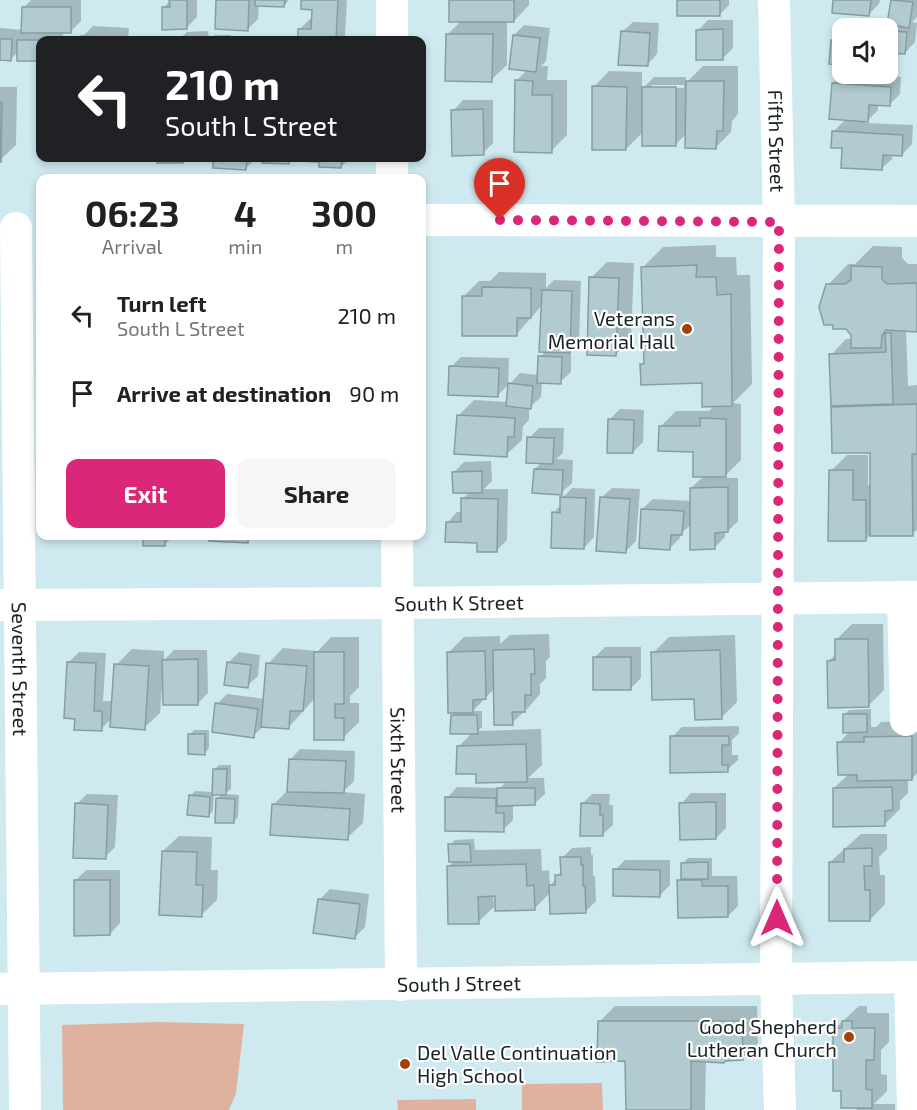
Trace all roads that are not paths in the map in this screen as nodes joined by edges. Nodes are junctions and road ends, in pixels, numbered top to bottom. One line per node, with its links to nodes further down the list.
1 (392, 0): 3 (street)
2 (774, 0): 6 (street, Fifth Street)
3 (392, 36)
4 (426, 220): 6 (street)
5 (917, 221): 6 (street)
6 (779, 222): 10 (street, Fifth Street)
7 (19, 228): 12 (street, Seventh Street)
8 (397, 540): 11 (street, Sixth Street)
9 (910, 597): 10 (street, South K Street); 13 (street)
10 (777, 598): 11 (street, South K Street); 16 (street, Fifth Street)
11 (398, 603): 12 (street, South K Street); 17 (street, Sixth Street)
12 (10, 604): 18 (street, Seventh Street)
13 (911, 644): 14 (street)
14 (906, 720)
15 (913, 977): 16 (street, South J Street); 19 (street)
16 (776, 979): 17 (street, South J Street); 21 (street, Fifth Street)
17 (401, 985): 18 (street, South J Street)
18 (12, 989): 20 (street, Seventh Street)
19 (913, 1109)
20 (25, 1110)
21 (780, 1110)

